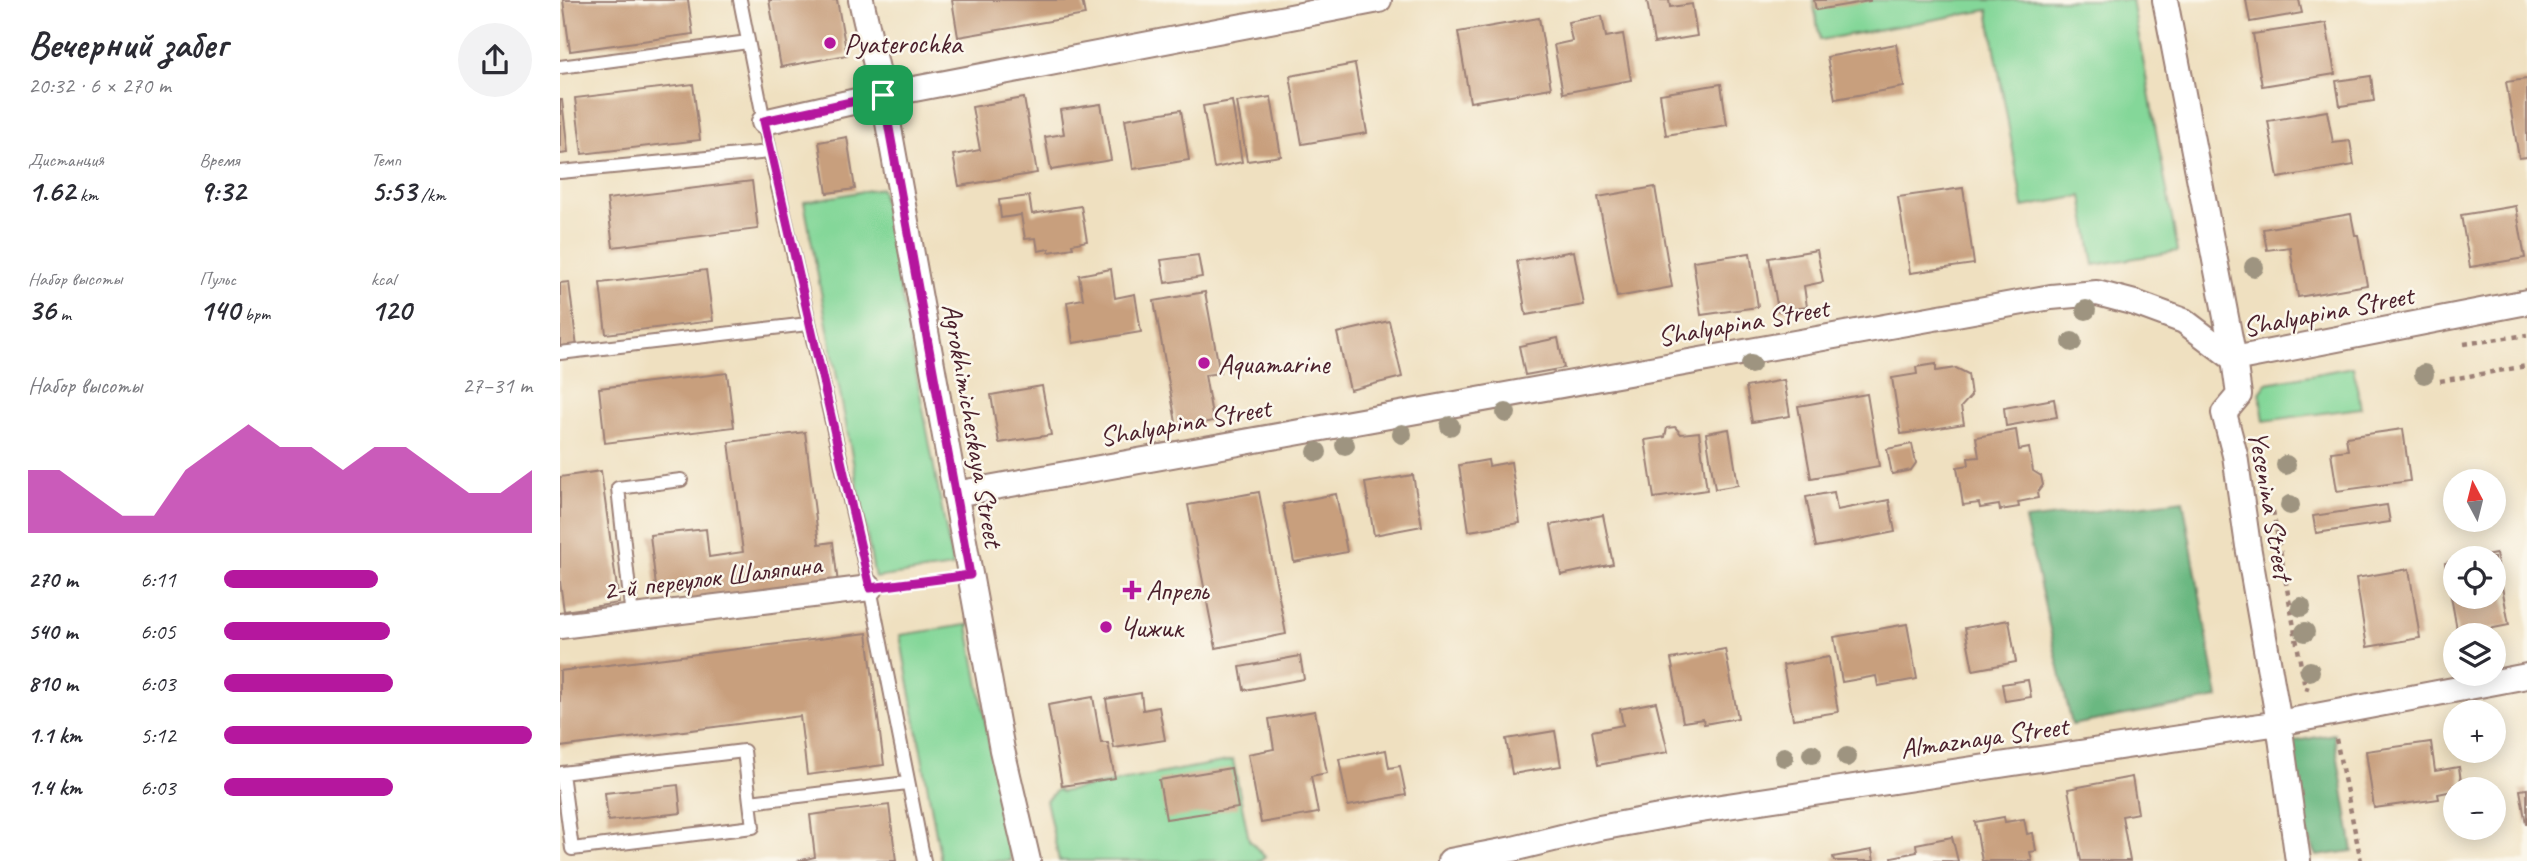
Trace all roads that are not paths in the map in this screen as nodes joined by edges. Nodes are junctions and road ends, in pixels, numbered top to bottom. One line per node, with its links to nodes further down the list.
1 (740, 0): 5 (lane)
2 (861, 0): 7 (street, Agrokhimicheskaya Street)
3 (1379, 0): 7 (street)
4 (2165, 0): 14 (street, Yesenina Street)
5 (748, 43): 6 (lane); 8 (lane)
6 (560, 67)
7 (883, 95): 8 (street); 16 (street, Agrokhimicheskaya Street)
8 (764, 121): 9 (lane)
9 (770, 152): 10 (lane); 12 (lane)
10 (560, 172)
11 (2527, 302): 14 (street, Shalyapina Street)
12 (808, 324): 13 (lane); 17 (lane)
13 (560, 353)
14 (2234, 359): 16 (street, Shalyapina Street); 21 (street, Yesenina Street)
15 (681, 480): 18 (lane)
16 (955, 494): 25 (street, Agrokhimicheskaya Street)
17 (870, 588): 18 (street, 2-й переулок Шаляпина); 22 (lane)
18 (632, 617): 19 (street, 2-й переулок Шаляпина)
19 (560, 626)
20 (2527, 677): 21 (street, Almaznaya Street)
21 (2279, 723): 26 (street, Almaznaya Street); 27 (street, Yesenina Street)
22 (907, 783): 23 (lane); 24 (lane)
23 (750, 802): 23 (lane)
24 (924, 861)
25 (1028, 861)
26 (1450, 861)
27 (2298, 861)

